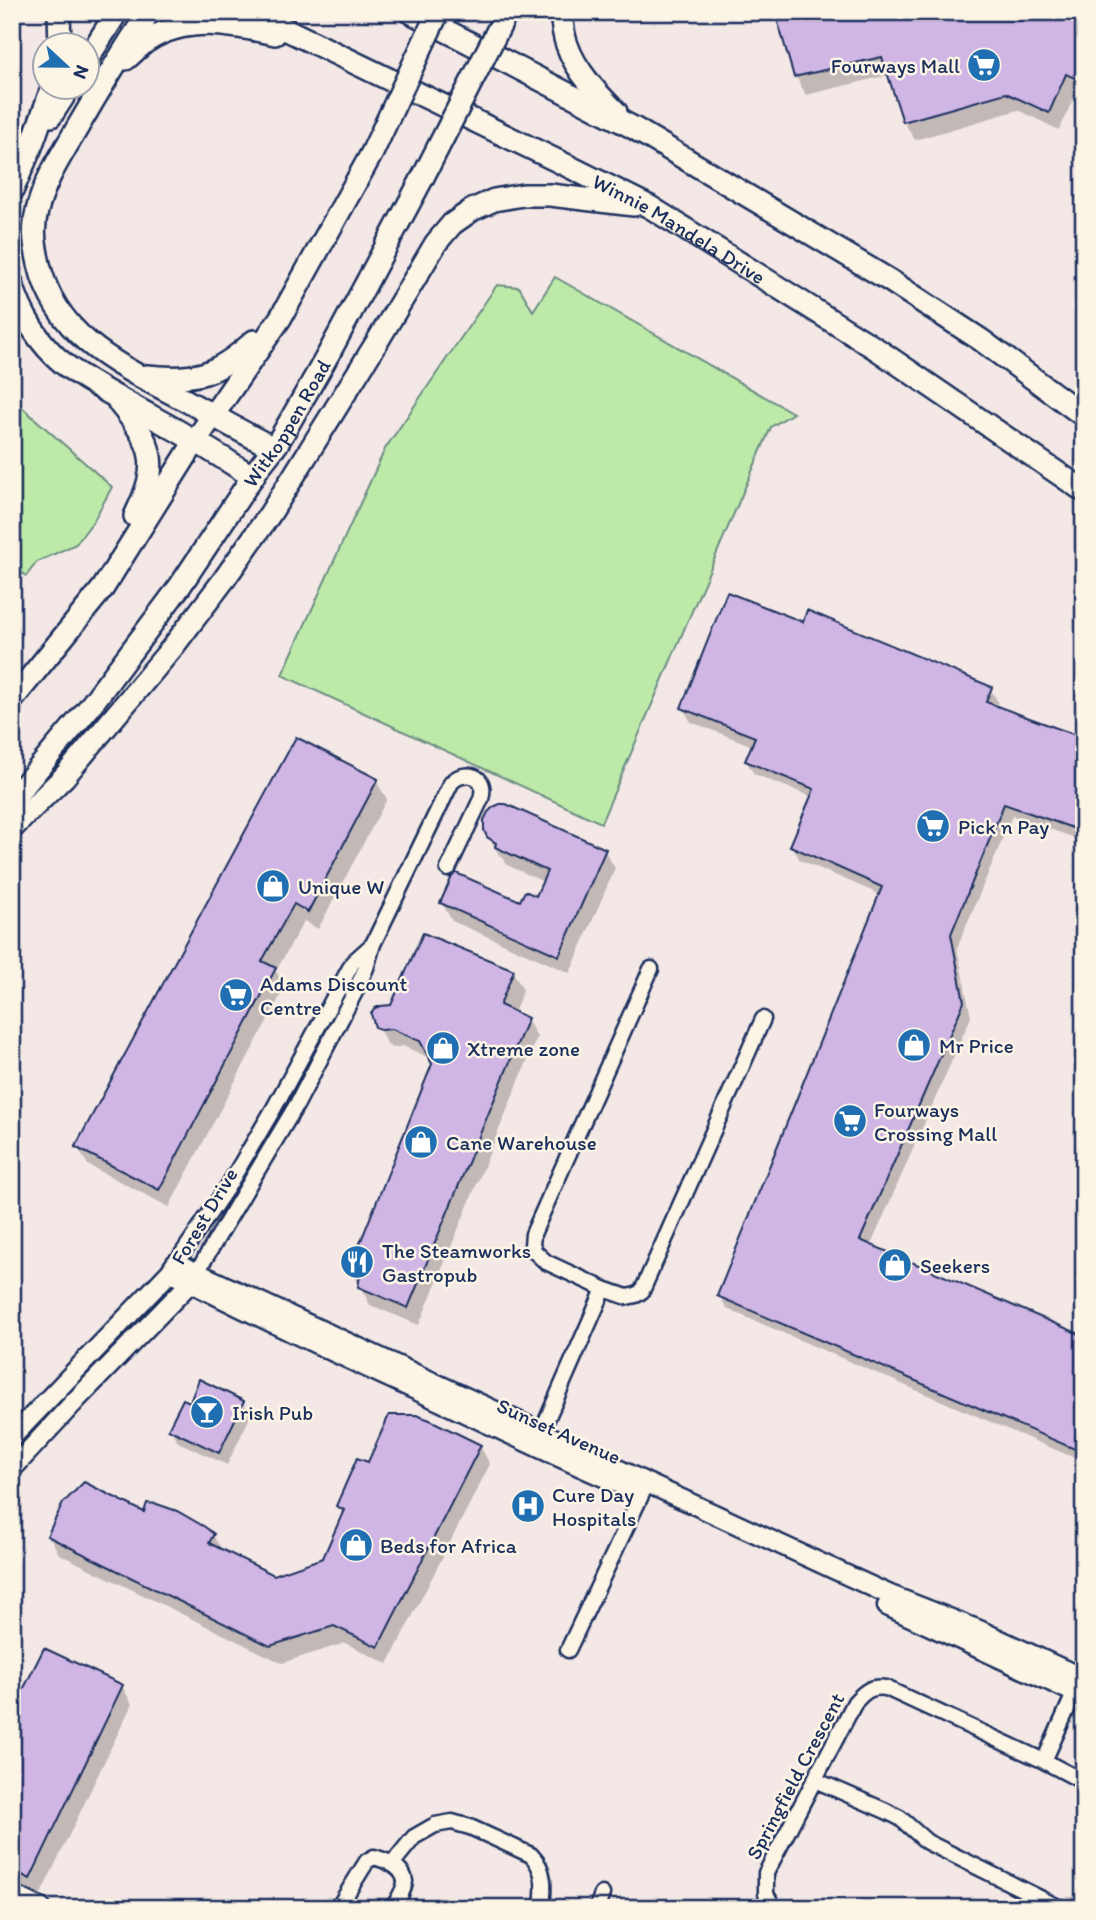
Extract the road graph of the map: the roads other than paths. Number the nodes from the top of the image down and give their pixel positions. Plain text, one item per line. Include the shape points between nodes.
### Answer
1 (59, 12) edge
2 (117, 12) edge
3 (149, 12) edge
4 (250, 12) edge
5 (410, 12) edge
6 (438, 12) edge
7 (561, 12) edge
8 (507, 13) edge
9 (60, 32) edge
10 (102, 36) edge
11 (312, 42) junction
12 (108, 74) junction
13 (47, 102) edge
14 (60, 102) edge
15 (632, 127) junction
16 (31, 147) junction
17 (12, 191) edge
18 (650, 207) junction
19 (12, 283) edge
20 (281, 317) junction
21 (981, 340) junction
22 (138, 375) junction
23 (112, 394) junction
24 (1084, 401) edge
25 (213, 415) junction
26 (1084, 416) edge
27 (196, 440) junction
28 (274, 448) junction
29 (253, 477) junction
30 (1084, 491) edge
31 (103, 588) junction
32 (12, 700) edge
33 (12, 800) edge
34 (12, 828) edge
35 (448, 869) dead end
36 (373, 944) junction
37 (651, 969) dead end
38 (763, 1019) dead end
39 (173, 1267) junction
40 (194, 1278) junction
41 (604, 1289) junction
42 (12, 1437) edge
43 (538, 1439) junction
44 (12, 1469) edge
45 (644, 1488) junction
46 (568, 1650) dead end
47 (1081, 1687) edge
48 (1044, 1761) junction
49 (814, 1780) junction
50 (1084, 1782) edge
51 (392, 1864) junction
52 (12, 1894) edge
53 (41, 1908) edge
54 (338, 1908) edge
55 (393, 1908) edge
56 (542, 1908) edge
57 (774, 1908) edge
58 (1060, 1908) edge

1 - 9 main road
2 - 10 main road
3 - 12 main road
4 - 11 main road, Winnie Mandela Drive
5 - 15 main road
6 - 20 main road, bridge via 372,153
7 - 15 main road via 573,61
8 - 28 main road, Witkoppen Road, bridge via 329,353
11 - 12 main road via 201,23 148,40
11 - 18 main road, Winnie Mandela Drive
12 - 22 main road via 48,177 36,213 34,242 43,283 60,313 81,337
13 - 16 main road
14 - 16 main road
15 - 21 main road
16 - 17 main road
18 - 30 main road, Winnie Mandela Drive via 878,350
18 - 34 main road via 523,195 494,200 452,224 223,581 65,777
19 - 23 main road via 38,337 63,363
20 - 22 main road via 236,358 202,375
20 - 25 main road
21 - 24 main road via 1016,355
21 - 26 main road
22 - 25 main road
23 - 27 main road
23 - 31 main road via 140,429 151,462 145,495
25 - 27 main road
25 - 28 main road
27 - 29 main road
27 - 31 main road
28 - 29 main road, Witkoppen Road
29 - 33 main road, Witkoppen Road via 180,586 88,709
31 - 32 main road
35 - 36 street, Forest Drive via 483,790 478,779 461,775 451,783
36 - 39 street, Forest Drive via 353,962 228,1186
36 - 40 street, Forest Drive via 355,992 297,1104
37 - 41 street via 533,1234 532,1245 546,1262
38 - 41 street via 642,1291 627,1297
39 - 40 street, Sunset Avenue
39 - 42 street, Forest Drive
40 - 43 street, Sunset Avenue
40 - 44 street, Forest Drive
41 - 43 street
43 - 45 street, Sunset Avenue
45 - 46 street
45 - 47 street, Sunset Avenue via 979,1630
47 - 48 street
48 - 49 street, Springfield Crescent via 886,1688 871,1688 855,1702
48 - 50 street, Springfield Crescent
49 - 57 street, Springfield Crescent via 766,1873 766,1894
49 - 58 street via 887,1811 927,1842
51 - 54 street via 374,1857 367,1861
51 - 55 street via 405,1882
51 - 56 street via 414,1837 452,1822 531,1856 541,1869
52 - 53 street

